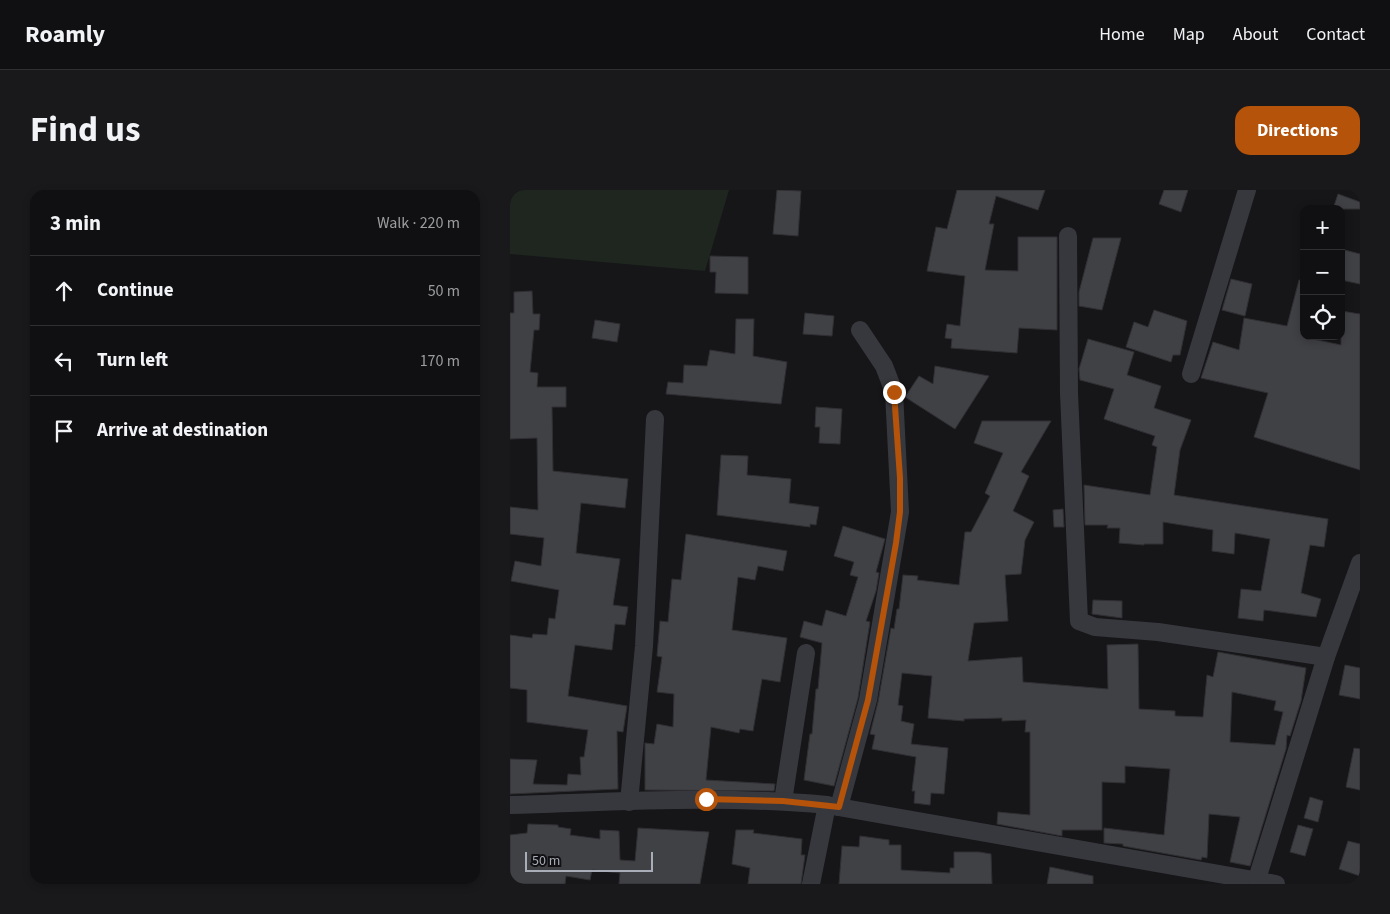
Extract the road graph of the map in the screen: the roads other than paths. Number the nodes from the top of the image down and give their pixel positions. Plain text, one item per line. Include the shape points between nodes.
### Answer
1 (1247, 190) edge
2 (1068, 236) dead end
3 (860, 330) dead end
4 (1192, 374) dead end
5 (655, 420) dead end
6 (1360, 563) edge
7 (806, 654) dead end
8 (1326, 656) junction
9 (783, 801) junction
10 (629, 802) junction
11 (510, 805) edge
12 (833, 806) junction
13 (1257, 879) junction
14 (811, 884) edge
15 (1276, 884) edge

1 - 4 street
2 - 8 street via 1069,393 1078,621 1095,627 1158,632
3 - 12 street via 884,366 894,392 900,512 868,700
5 - 10 street via 644,646
6 - 8 street
7 - 9 street
8 - 13 street
9 - 10 street
9 - 12 street
10 - 11 street
12 - 13 street
12 - 14 street
13 - 15 street

